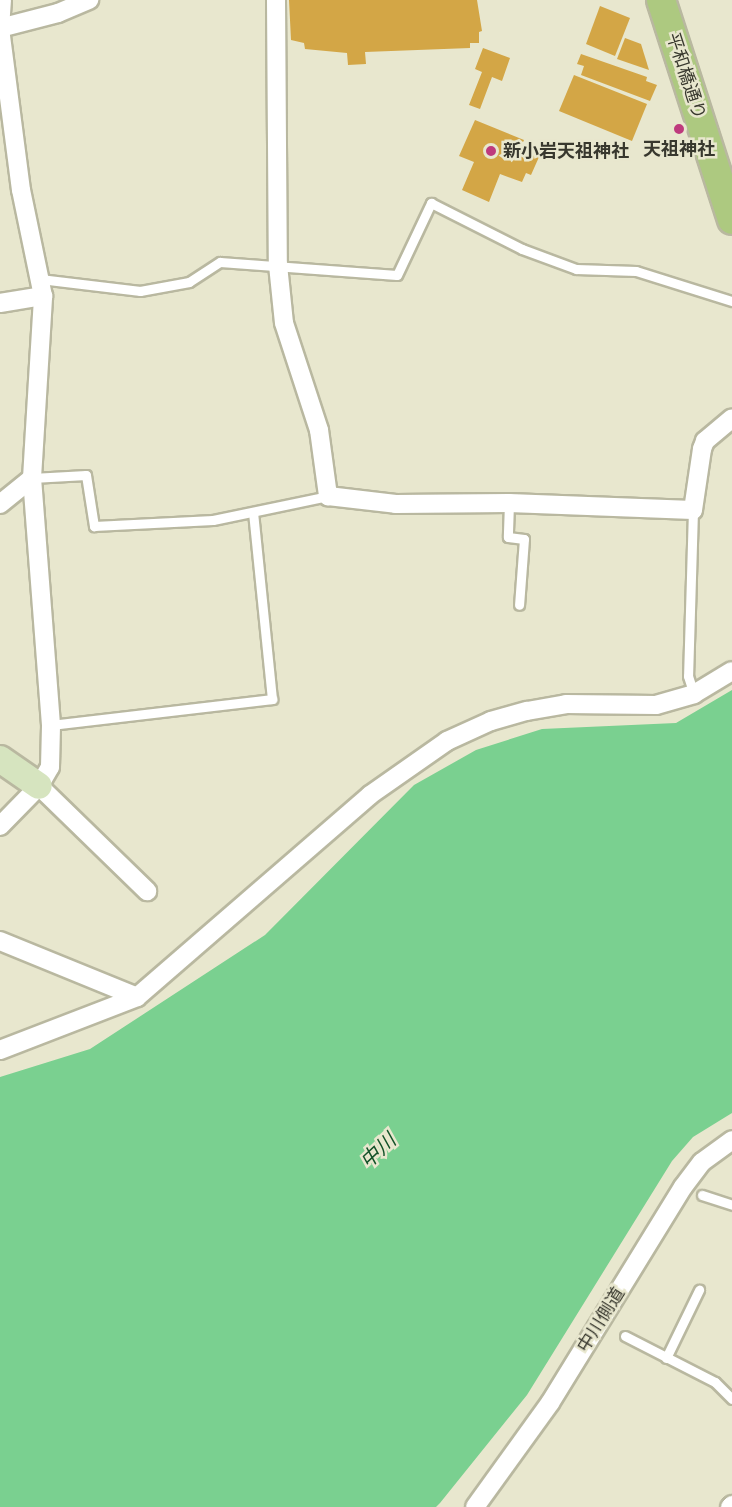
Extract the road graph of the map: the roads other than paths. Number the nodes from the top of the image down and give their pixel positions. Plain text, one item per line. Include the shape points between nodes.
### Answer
1 (2, 0) edge
2 (89, 0) edge
3 (276, 0) edge
4 (662, 0) edge
5 (0, 28) edge
6 (732, 220) edge
7 (278, 265) junction
8 (42, 287) junction
9 (732, 301) edge
10 (0, 303) edge
11 (732, 418) edge
12 (33, 478) junction
13 (328, 496) junction
14 (508, 503) junction
15 (0, 504) edge
16 (693, 510) junction
17 (252, 513) junction
18 (519, 605) dead end
19 (732, 671) edge
20 (694, 694) junction
21 (51, 725) junction
22 (0, 759) edge
23 (39, 786) junction
24 (0, 826) edge
25 (147, 891) dead end
26 (0, 941) edge
27 (137, 997) junction
28 (0, 1050) edge
29 (732, 1140) edge
30 (702, 1195) dead end
31 (732, 1205) edge
32 (699, 1290) dead end
33 (625, 1336) dead end
34 (666, 1358) junction
35 (732, 1399) edge
36 (476, 1507) edge

1 - 5 street
2 - 5 street via 58,13
3 - 7 street
4 - 6 main road, 平和橋通り
5 - 8 street via 21,190
7 - 8 lane via 220,262 189,282 140,291
7 - 9 lane via 397,275 430,203 522,249 576,269 636,272
7 - 13 street via 284,323 319,430
8 - 10 street
8 - 12 street
11 - 16 street via 705,441
12 - 15 street
12 - 17 lane via 86,475 94,526 213,520
12 - 21 street via 35,548
13 - 14 street via 396,504
13 - 17 lane
14 - 16 street
14 - 18 lane via 508,537 524,539
16 - 20 lane via 688,676
17 - 21 lane via 272,699
19 - 20 street
20 - 27 street via 656,705 566,704 526,711 490,721 447,741 370,795
21 - 23 street via 50,767
22 - 23 street
23 - 24 street
23 - 25 street
26 - 27 street
27 - 28 street
29 - 36 street, 中川側道 via 702,1162 683,1187 538,1421
30 - 31 lane
32 - 34 lane
33 - 34 lane
34 - 35 lane via 715,1382

